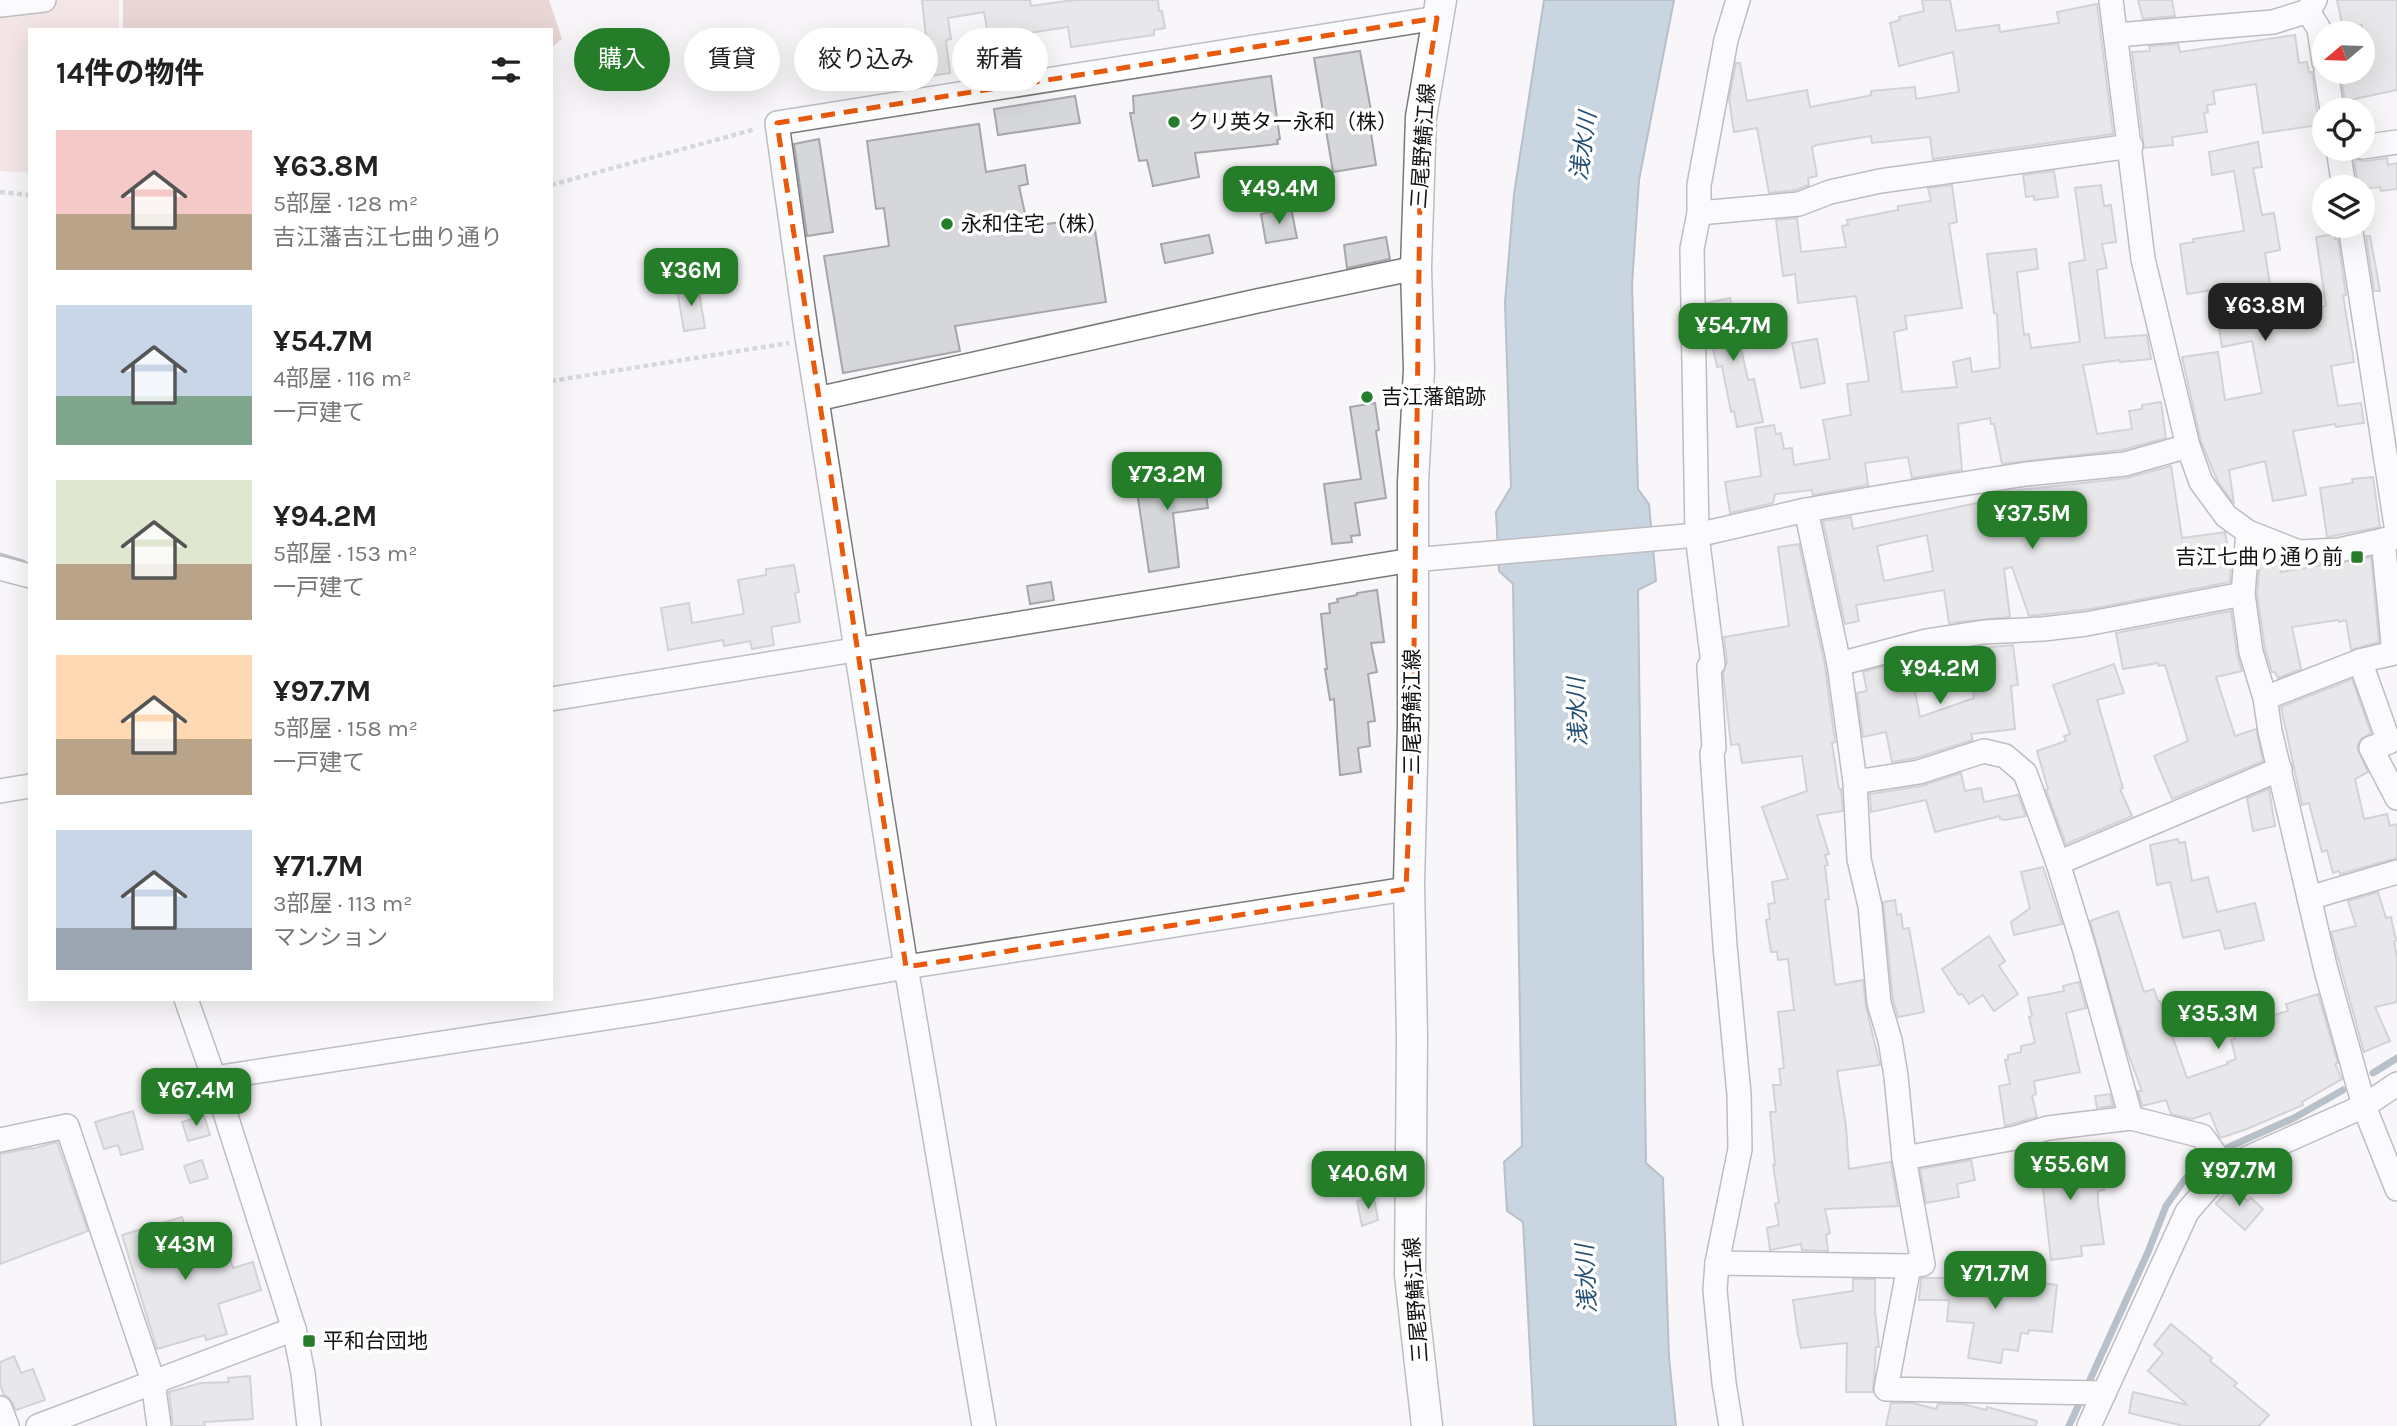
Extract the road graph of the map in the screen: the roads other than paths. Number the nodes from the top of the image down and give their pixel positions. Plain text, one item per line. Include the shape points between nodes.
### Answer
1 (44, 0) edge
2 (1738, 0) edge
3 (2111, 0) edge
4 (0, 5) edge
5 (2311, 6) edge
6 (1439, 9) edge
7 (2117, 35) junction
8 (2397, 142) edge
9 (2375, 145) edge
10 (2131, 146) junction
11 (1699, 214) junction
12 (2353, 238) edge
13 (1416, 268) junction
14 (2387, 391) edge
15 (817, 399) junction
16 (2188, 446) junction
17 (1806, 510) junction
18 (2248, 531) junction
19 (1697, 535) junction
20 (2392, 536) edge
21 (1412, 560) junction
22 (0, 568) edge
23 (28, 575) edge
24 (2244, 594) junction
25 (858, 648) junction
26 (2360, 661) junction
27 (1839, 664) junction
28 (2265, 698) junction
29 (553, 699) edge
30 (2280, 769) junction
31 (1855, 782) junction
32 (28, 786) edge
33 (0, 791) edge
34 (2397, 798) edge
35 (2058, 863) junction
36 (2397, 872) edge
37 (1409, 883) junction
38 (2309, 898) junction
39 (906, 967) junction
40 (187, 1001) edge
41 (214, 1078) junction
42 (2397, 1084) edge
43 (2364, 1106) junction
44 (2131, 1118) junction
45 (0, 1140) edge
46 (1904, 1158) junction
47 (2217, 1158) junction
48 (2397, 1189) edge
49 (1717, 1263) junction
50 (1909, 1266) junction
51 (294, 1329) junction
52 (153, 1381) junction
53 (2090, 1393) junction
54 (0, 1408) edge
55 (2095, 1423) edge
56 (7, 1426) edge
57 (38, 1426) edge
58 (159, 1426) edge
59 (309, 1426) edge
60 (984, 1426) edge
61 (1427, 1426) edge
62 (1731, 1426) edge

1 - 4 street
2 - 11 street via 1699,185
3 - 7 street
5 - 7 street via 2273,22
6 - 13 main road, 三尾野鯖江線 via 1421,117
6 - 15 street via 778,123
7 - 10 street
8 - 9 street
10 - 11 street via 1880,181 1799,204
10 - 16 street via 2143,259
11 - 19 street via 1692,249
12 - 14 street
13 - 15 street
13 - 21 main road, 三尾野鯖江線 via 1419,370
14 - 20 street
15 - 25 street
16 - 17 street via 2125,464 2026,474
16 - 18 street via 2201,482 2226,516
17 - 19 street
17 - 27 street
18 - 20 street via 2299,552 2339,550
18 - 24 street
19 - 21 street
19 - 49 street via 1713,664 1709,667 1712,753 1740,1149
20 - 26 street via 2393,653
21 - 25 street
21 - 37 main road, 三尾野鯖江線
22 - 23 street
24 - 27 street via 2085,624 1926,641
24 - 28 street via 2251,652
25 - 29 street
25 - 39 street
26 - 28 street
26 - 34 street via 2389,742 2371,748
27 - 31 street
28 - 30 street
30 - 35 street
30 - 38 street
31 - 35 street via 1919,772 1984,751 2004,756 2025,773
31 - 46 street via 1859,859 1870,906 1879,1003 1896,1076
32 - 33 street
35 - 44 street
36 - 38 street
37 - 39 street via 1406,889
37 - 61 main road, 三尾野鯖江線 via 1410,1275
38 - 43 street
39 - 41 street
39 - 60 street
40 - 41 street
41 - 51 street
42 - 43 street
43 - 47 street
43 - 48 street
44 - 46 street via 2048,1128
44 - 47 street via 2202,1136
45 - 52 street via 67,1126
46 - 50 street via 1923,1264
47 - 53 street
49 - 50 street
49 - 62 street via 1715,1290
50 - 53 street via 1886,1389
51 - 52 street
51 - 59 street
52 - 57 street
52 - 58 street
53 - 55 street
54 - 56 street

